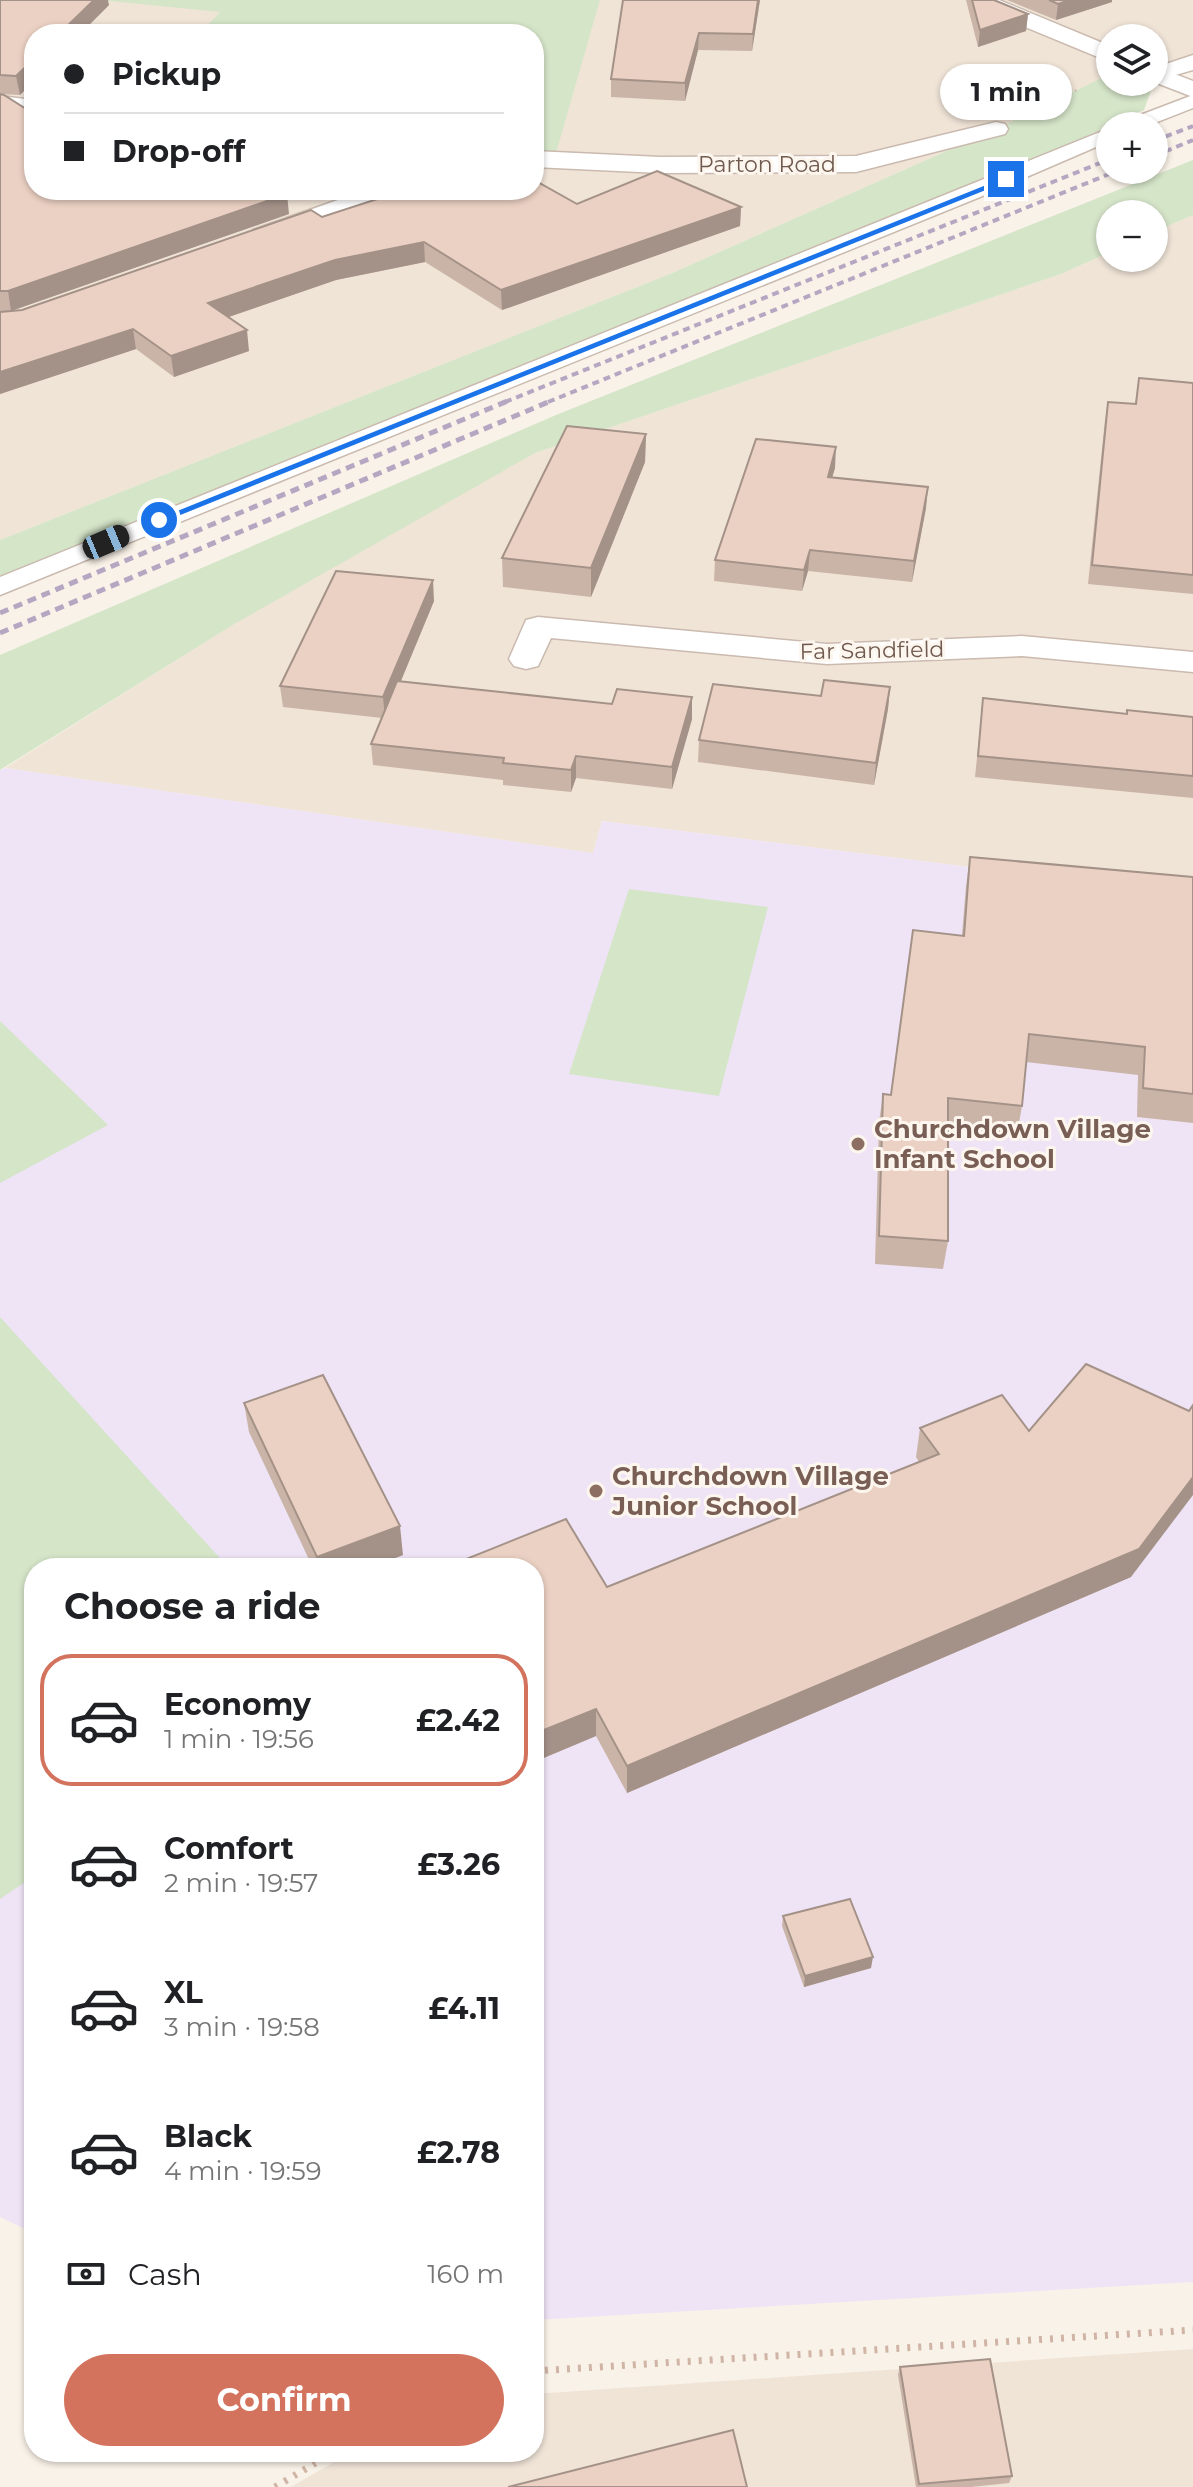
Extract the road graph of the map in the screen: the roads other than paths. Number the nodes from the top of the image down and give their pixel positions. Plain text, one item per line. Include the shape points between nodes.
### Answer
1 (980, 0) edge
2 (1096, 49) edge
3 (1193, 62) edge
4 (1168, 70) edge
5 (1168, 81) edge
6 (1192, 93) edge
7 (0, 103) edge
8 (24, 106) edge
9 (1156, 112) edge
10 (996, 129) road end
11 (1096, 140) edge
12 (544, 159) edge
13 (363, 200) edge
14 (241, 243) edge
15 (0, 587) edge
16 (526, 659) dead end
17 (1193, 662) edge

1 - 2 street
3 - 4 street
5 - 6 street
6 - 9 lane
7 - 8 street
10 - 12 street, Parton Road via 856,164
11 - 15 lane
13 - 14 street
16 - 17 street, Far Sandfield via 538,627 827,654 1022,646

